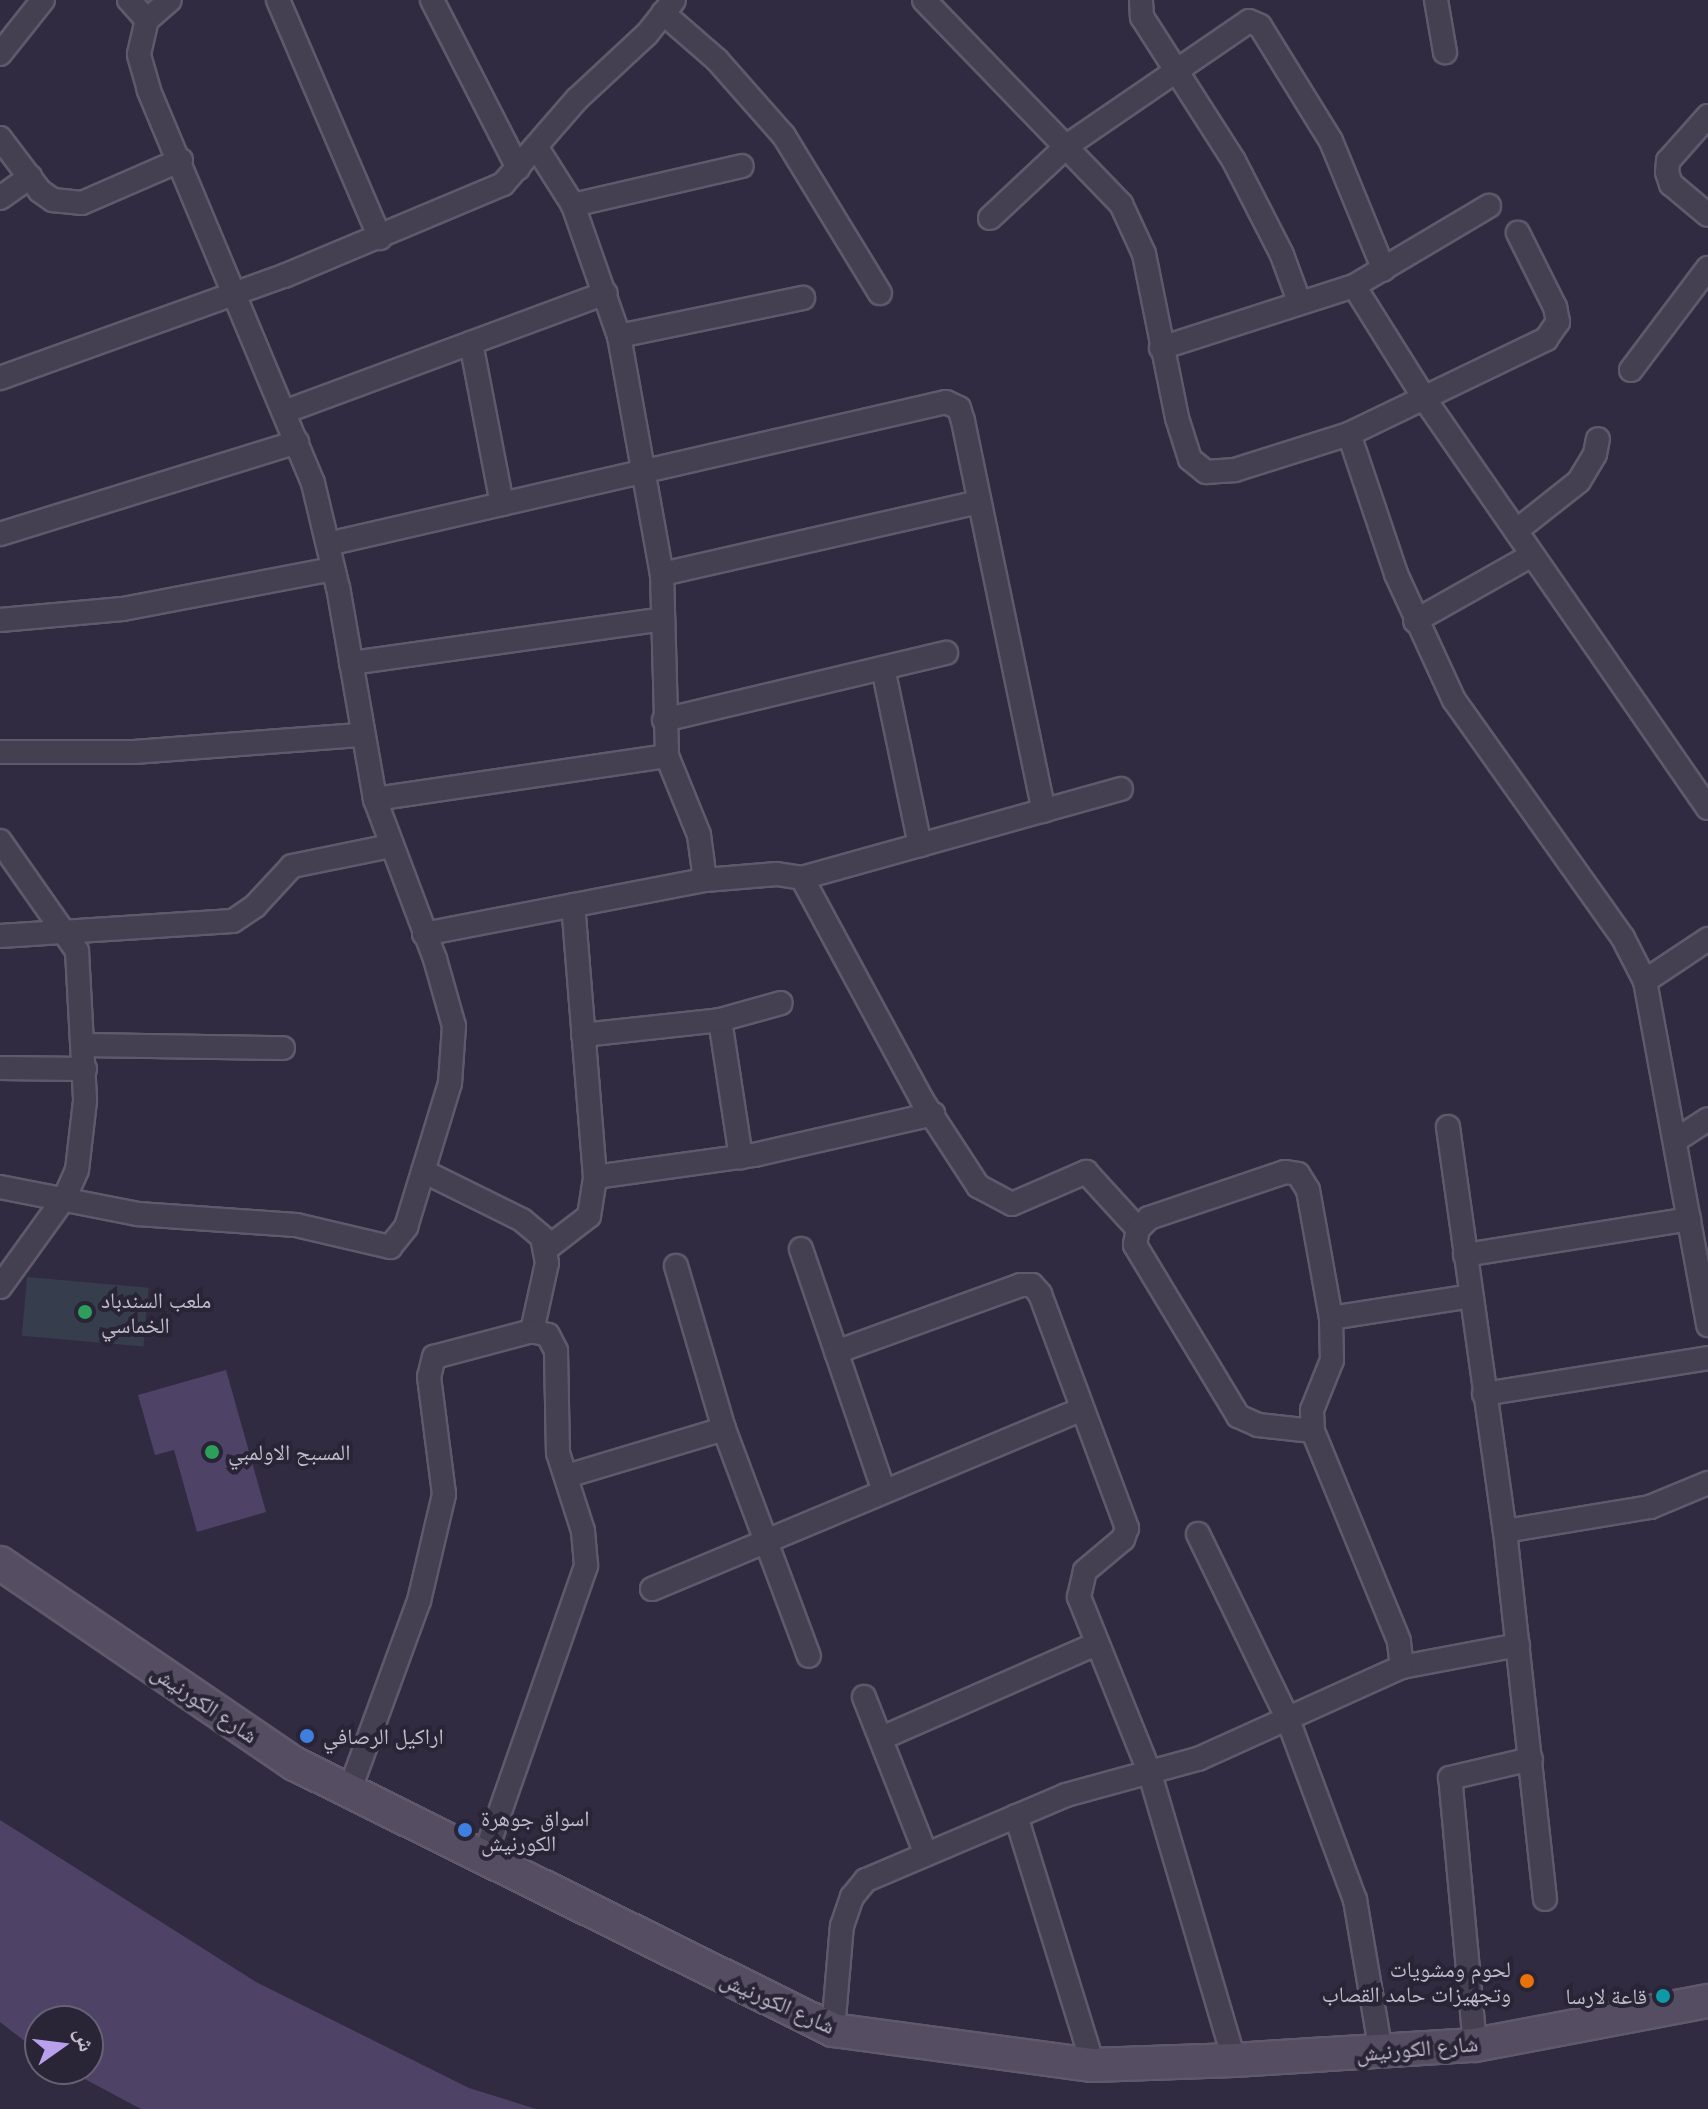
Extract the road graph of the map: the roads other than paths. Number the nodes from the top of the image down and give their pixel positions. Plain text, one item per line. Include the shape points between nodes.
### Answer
1 (43, 0) edge
2 (129, 0) edge
3 (170, 0) edge
4 (278, 0) edge
5 (432, 0) edge
6 (924, 0) edge
7 (1141, 0) edge
8 (1436, 0) edge
9 (668, 7) edge
10 (147, 20) junction
11 (1445, 52) dead end
12 (0, 54) edge
13 (1175, 69) junction
14 (1708, 116) edge
15 (0, 138) edge
16 (1068, 145) junction
17 (537, 148) junction
18 (181, 160) junction
19 (742, 166) dead end
20 (518, 168) junction
21 (30, 177) junction
22 (0, 198) edge
23 (573, 205) junction
24 (1489, 206) dead end
25 (1708, 215) edge
26 (990, 218) dead end
27 (1518, 233) dead end
28 (380, 238) junction
29 (1708, 268) edge
30 (1384, 270) junction
31 (1354, 286) junction
32 (606, 293) junction
33 (880, 293) dead end
34 (234, 294) junction
35 (803, 298) dead end
36 (1299, 301) junction
37 (619, 336) junction
38 (471, 343) junction
39 (1161, 348) junction
40 (1631, 370) dead end
41 (0, 378) edge
42 (1426, 401) junction
43 (284, 412) junction
44 (1349, 434) junction
45 (1598, 439) dead end
46 (297, 442) junction
47 (647, 472) junction
48 (979, 502) junction
49 (502, 504) junction
50 (1516, 531) junction
51 (0, 534) edge
52 (328, 544) junction
53 (1532, 555) junction
54 (333, 569) junction
55 (662, 574) junction
56 (663, 619) junction
57 (0, 620) edge
58 (1415, 621) junction
59 (946, 653) dead end
60 (351, 663) junction
61 (883, 668) junction
62 (664, 720) junction
63 (362, 735) junction
64 (0, 752) edge
65 (667, 756) junction
66 (1700, 780) edge
67 (1121, 789) dead end
68 (375, 799) junction
69 (1708, 808) edge
70 (1044, 811) junction
71 (0, 841) edge
72 (920, 845) junction
73 (390, 846) junction
74 (802, 878) junction
75 (705, 880) junction
76 (573, 905) junction
77 (67, 931) junction
78 (424, 934) junction
79 (0, 936) edge
80 (1708, 939) edge
81 (1645, 981) junction
82 (781, 1003) dead end
83 (720, 1020) junction
84 (583, 1035) junction
85 (84, 1045) junction
86 (283, 1048) dead end
87 (0, 1068) edge
88 (85, 1069) junction
89 (933, 1114) junction
90 (1708, 1119) edge
91 (1448, 1127) dead end
92 (1676, 1140) junction
93 (741, 1157) junction
94 (423, 1171) junction
95 (595, 1177) junction
96 (0, 1187) edge
97 (65, 1197) junction
98 (1689, 1219) junction
99 (1138, 1229) junction
100 (546, 1249) junction
101 (801, 1249) dead end
102 (1465, 1255) junction
103 (676, 1266) dead end
104 (0, 1287) edge
105 (1471, 1296) junction
106 (1331, 1318) junction
107 (1708, 1325) edge
108 (532, 1331) junction
109 (836, 1352) junction
110 (1708, 1358) edge
111 (1484, 1394) junction
112 (1082, 1409) junction
113 (724, 1429) junction
114 (1313, 1431) junction
115 (567, 1476) junction
116 (1708, 1483) edge
117 (883, 1489) junction
118 (1505, 1531) junction
119 (1198, 1534) dead end
120 (765, 1539) junction
121 (0, 1563) edge
122 (652, 1589) dead end
123 (1096, 1644) junction
124 (1518, 1645) junction
125 (809, 1656) dead end
126 (1402, 1667) junction
127 (864, 1697) dead end
128 (1287, 1717) junction
129 (882, 1738) junction
130 (1531, 1759) junction
131 (1150, 1774) junction
132 (349, 1792) junction
133 (1016, 1816) junction
134 (926, 1854) junction
135 (483, 1860) junction
136 (1545, 1899) dead end
137 (1708, 2001) edge
138 (833, 2030) junction
139 (1475, 2045) junction
140 (1381, 2052) junction
141 (1234, 2060) junction
142 (1093, 2065) junction

1 - 12 street
2 - 10 street
3 - 10 street
4 - 28 street
5 - 20 street
6 - 16 street
7 - 13 street via 1142,17
8 - 11 street
9 - 17 street via 577,99
9 - 33 street via 784,136
10 - 18 street via 139,54
13 - 16 street
13 - 30 street via 1235,27 1249,21 1260,26 1331,141
13 - 36 street via 1234,161
14 - 25 street via 1668,161 1667,172 1671,184
15 - 21 street
16 - 26 street
16 - 39 street via 1121,204 1137,236
17 - 20 street
17 - 23 street
18 - 21 street via 82,203 53,200
18 - 34 street
19 - 23 street
20 - 28 street via 503,184
21 - 22 street
23 - 32 street
24 - 30 street
27 - 42 street via 1558,322 1546,339
28 - 34 street
29 - 40 street
30 - 31 street
31 - 36 street
31 - 42 street
32 - 37 street
32 - 38 street
34 - 41 street
34 - 43 street
35 - 37 street
36 - 39 street
37 - 47 street
38 - 43 street
38 - 49 street
39 - 44 street via 1190,459 1206,472 1235,470
42 - 44 street
42 - 50 street
43 - 46 street
44 - 58 street
45 - 50 street via 1579,481
46 - 51 street
46 - 52 street
47 - 48 street via 946,402 959,408
47 - 49 street
47 - 55 street
48 - 55 street
48 - 70 street
49 - 52 street
50 - 53 street
52 - 54 street
53 - 58 street
53 - 66 street
54 - 57 street via 123,609
54 - 60 street
55 - 56 street
56 - 60 street
56 - 62 street
58 - 81 street via 1454,700 1623,938
59 - 61 street
60 - 63 street
61 - 62 street
61 - 72 street
62 - 65 street
63 - 64 street via 134,752
63 - 68 street
65 - 68 street
65 - 75 street via 699,835
66 - 69 street
67 - 70 street
68 - 73 street
70 - 72 street
71 - 77 street
72 - 74 street
73 - 77 street via 292,866 255,906 233,921
73 - 78 street
74 - 75 street via 777,874
74 - 89 street
75 - 76 street
76 - 78 street
76 - 84 street
77 - 79 street
77 - 85 street via 77,951
78 - 94 street via 454,1026 450,1083
80 - 81 street
81 - 92 street
82 - 83 street
83 - 84 street
83 - 93 street
84 - 95 street
85 - 86 street
85 - 88 street
87 - 88 street
88 - 97 street via 77,1170
89 - 93 street
89 - 99 street via 961,1165 998,1199 1012,1204 1086,1172
90 - 92 street
91 - 102 street
92 - 98 street
93 - 95 street
94 - 97 street via 406,1227 390,1247 296,1225 138,1214
94 - 100 street via 522,1220
95 - 100 street via 589,1216
96 - 97 street
97 - 104 street
98 - 102 street
98 - 107 street
99 - 106 street via 1149,1218 1285,1172 1298,1174 1308,1190
99 - 114 street via 1135,1245 1238,1416 1258,1425
100 - 108 street
101 - 109 street
102 - 105 street
103 - 113 street
105 - 106 street
105 - 111 street
106 - 114 street via 1332,1360 1312,1410
108 - 115 street via 548,1335 556,1351 558,1453
108 - 132 street via 434,1357 429,1377 444,1494 414,1616
109 - 112 street via 1032,1285 1040,1294
109 - 117 street
110 - 111 street
111 - 118 street
112 - 117 street
112 - 123 street via 1127,1528 1123,1539 1080,1582 1079,1597
113 - 115 street
113 - 120 street
114 - 126 street via 1399,1641
115 - 135 street via 583,1531 586,1566
116 - 118 street via 1650,1507
117 - 120 street
118 - 124 street
119 - 128 street
120 - 122 street
120 - 125 street
121 - 132 street, شارع الكورنيش via 295,1764
123 - 129 street
123 - 131 street
124 - 126 street
124 - 130 street
126 - 128 street
127 - 129 street
128 - 131 street via 1212,1753
128 - 140 street via 1355,1900
129 - 134 street
130 - 136 street
130 - 139 street via 1450,1778
131 - 133 street via 1066,1795
131 - 141 street
132 - 135 street, شارع الكورنيش
133 - 134 street
133 - 142 street
134 - 138 street via 866,1880 852,1897 842,1926
135 - 138 street, شارع الكورنيش
137 - 139 street, شارع الكورنيش
138 - 142 street, شارع الكورنيش
139 - 140 street, شارع الكورنيش
140 - 141 street, شارع الكورنيش
141 - 142 street, شارع الكورنيش

